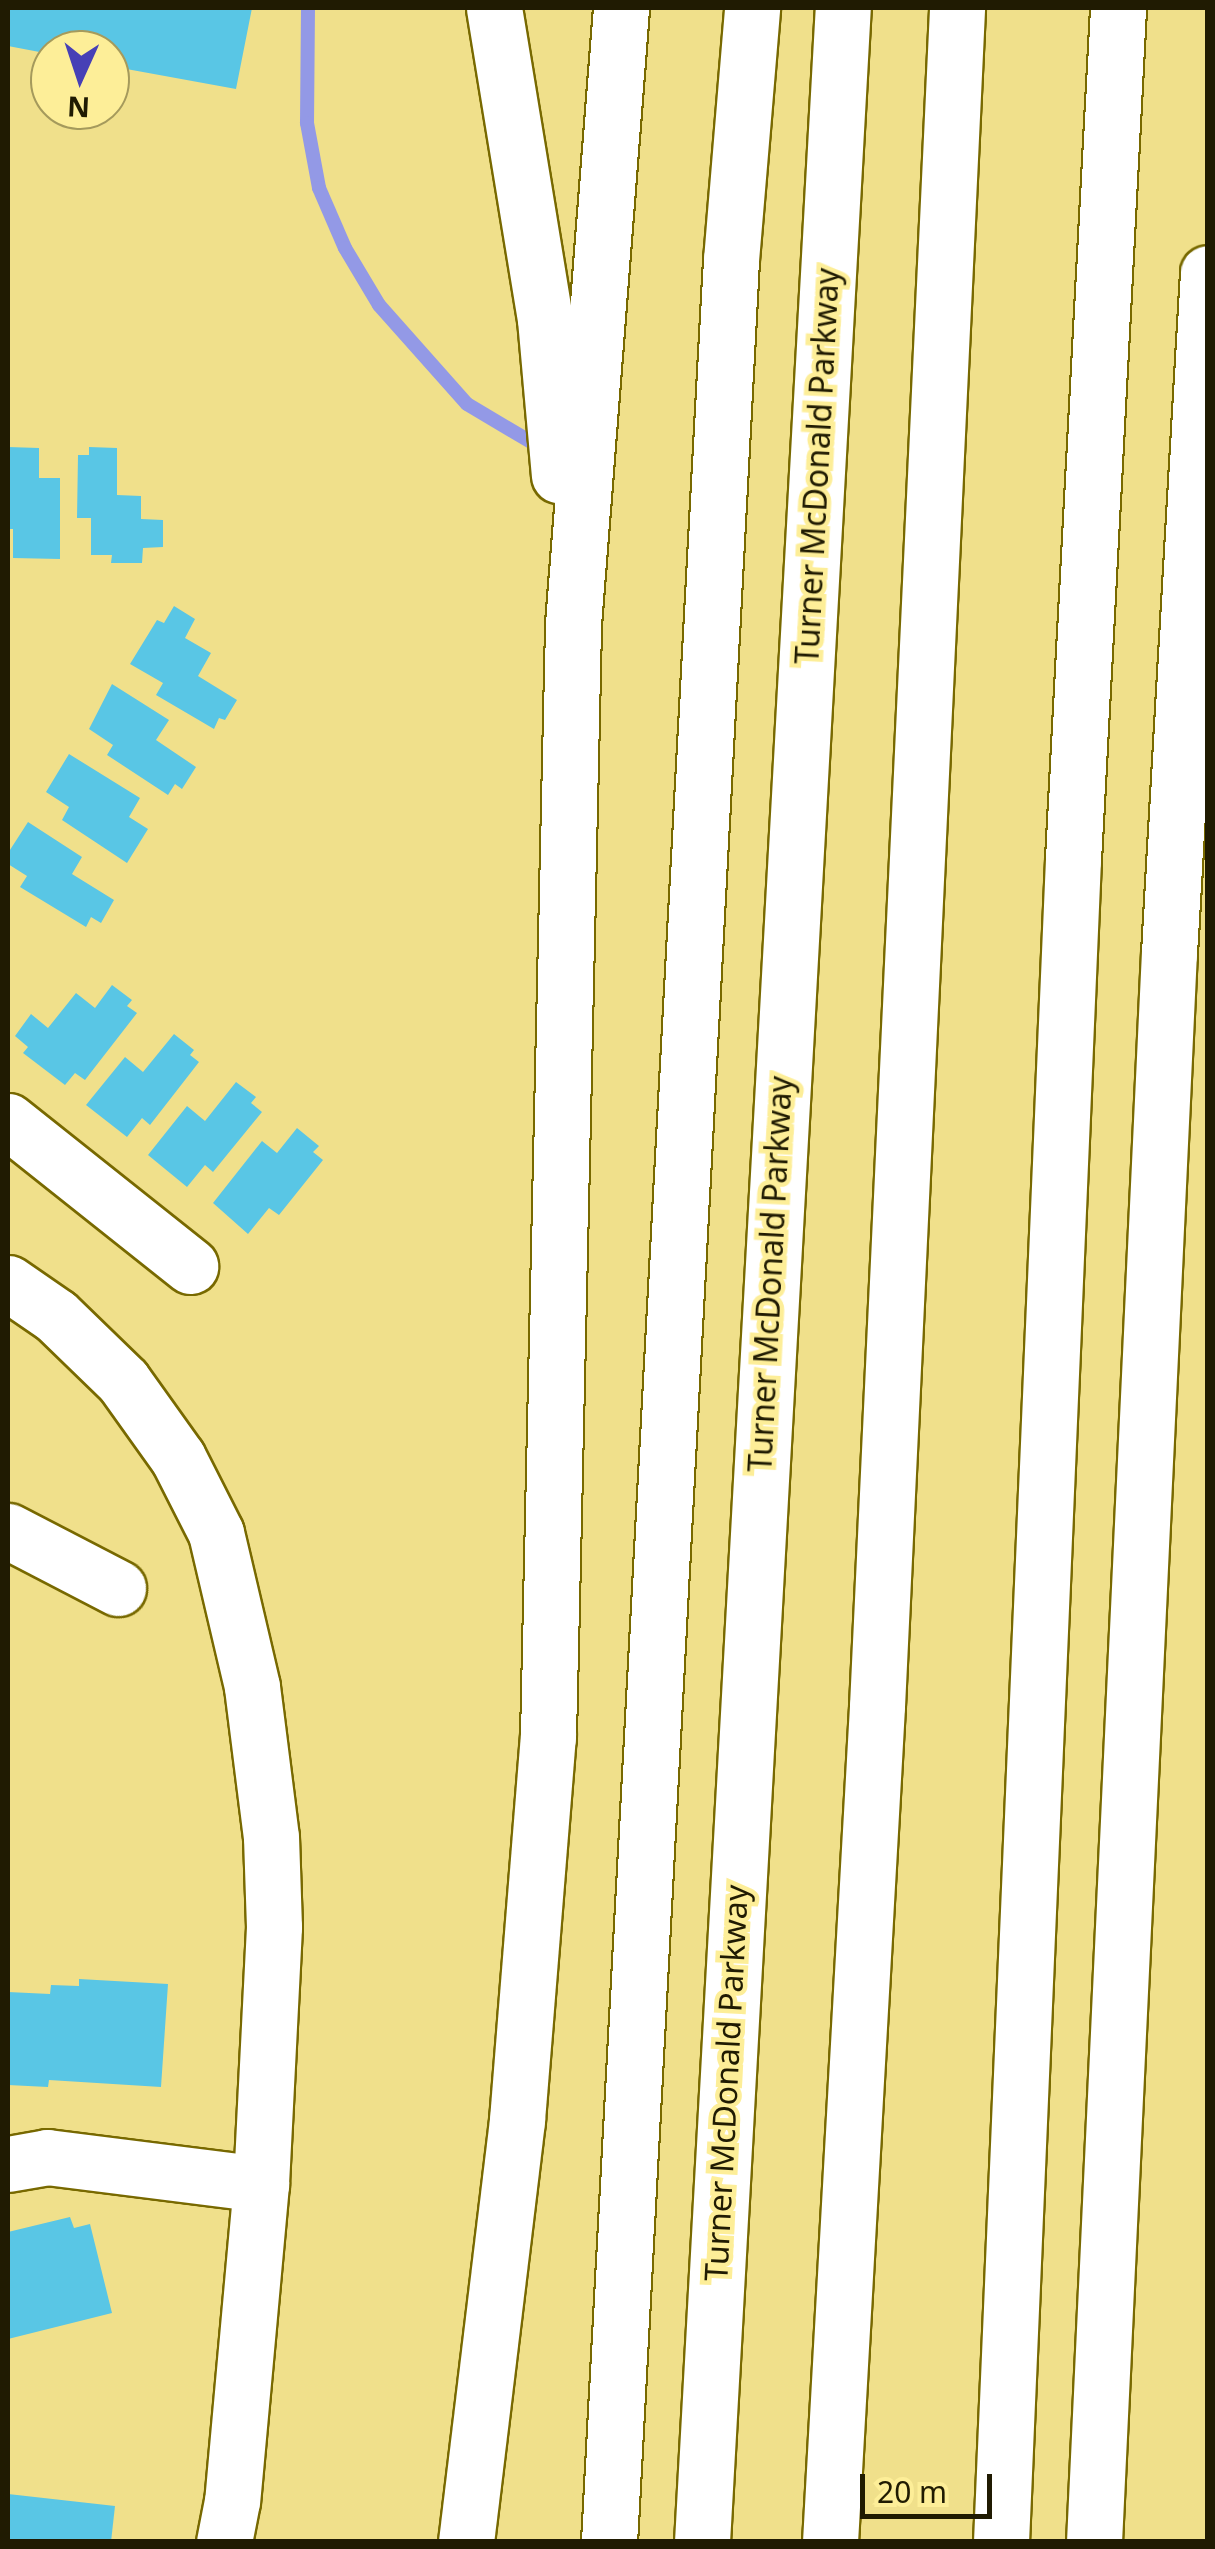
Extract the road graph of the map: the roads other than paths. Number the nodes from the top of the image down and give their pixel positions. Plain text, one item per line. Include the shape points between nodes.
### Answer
1 (494, 8) edge
2 (621, 8) edge
3 (752, 8) edge
4 (843, 8) edge
5 (958, 8) edge
6 (1118, 8) edge
7 (1208, 274) edge
8 (573, 624) junction
9 (8, 1121) edge
10 (190, 1266) dead end
11 (9, 1288) edge
12 (8, 1531) edge
13 (118, 1588) dead end
14 (8, 2164) edge
15 (261, 2184) junction
16 (224, 2542) edge
17 (466, 2542) edge
18 (609, 2542) edge
19 (702, 2542) edge
20 (830, 2542) edge
21 (1000, 2542) edge
22 (1094, 2542) edge

1 - 8 main road via 545,319
2 - 8 main road
3 - 18 main road via 730,280
4 - 19 main road, Turner McDonald Parkway
5 - 20 main road
6 - 21 main road via 1072,859
7 - 22 main road
8 - 17 main road via 548,1737 518,2120
9 - 10 main road
11 - 15 main road via 56,1316 124,1381 178,1458 216,1534 252,1687 271,1838 274,1927
12 - 13 main road
14 - 15 main road via 46,2157
15 - 16 main road

